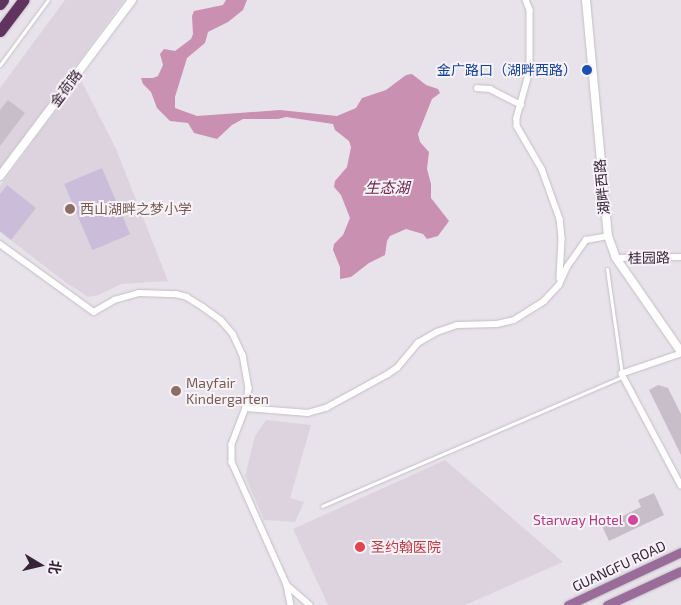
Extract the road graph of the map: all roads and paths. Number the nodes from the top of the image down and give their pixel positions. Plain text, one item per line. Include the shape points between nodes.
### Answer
1 (3, 0) edge
2 (23, 0) edge
3 (48, 0) edge
4 (132, 0) edge
5 (526, 0) edge
6 (586, 0) edge
7 (0, 4) edge
8 (0, 31) edge
9 (0, 65) edge
10 (477, 88) dead end
11 (521, 105) junction
12 (0, 176) edge
13 (608, 236) junction
14 (0, 244) edge
15 (681, 257) edge
16 (616, 258) junction
17 (607, 269) dead end
18 (559, 285) junction
19 (681, 353) edge
20 (622, 375) junction
21 (246, 408) junction
22 (681, 485) edge
23 (322, 506) dead end
24 (681, 552) edge
25 (681, 571) edge
26 (287, 585) junction
27 (292, 605) edge
28 (310, 605) edge
29 (568, 605) edge
30 (607, 605) edge

1 - 7 highway
2 - 8 highway
3 - 9 lane
4 - 12 street, 金荷路
5 - 11 street via 530,10 530,71
6 - 13 street, 湖畔西路
10 - 11 street via 490,89
11 - 18 street via 517,126 542,169 560,219
13 - 16 street, 湖畔西路
13 - 18 street via 586,240
14 - 21 street via 94,312 115,300 139,293 187,297 204,306 233,334 243,355 249,388
15 - 16 street, 桂园路
16 - 19 street, 湖畔西路
17 - 20 lane
18 - 21 street via 544,301 514,320 457,325 437,332 418,343 392,371 326,408 308,413
19 - 20 street
20 - 22 street
20 - 23 lane
21 - 26 street via 232,444 232,462
24 - 29 main road, GUANGFU ROAD
25 - 30 main road
26 - 27 street
26 - 28 street

